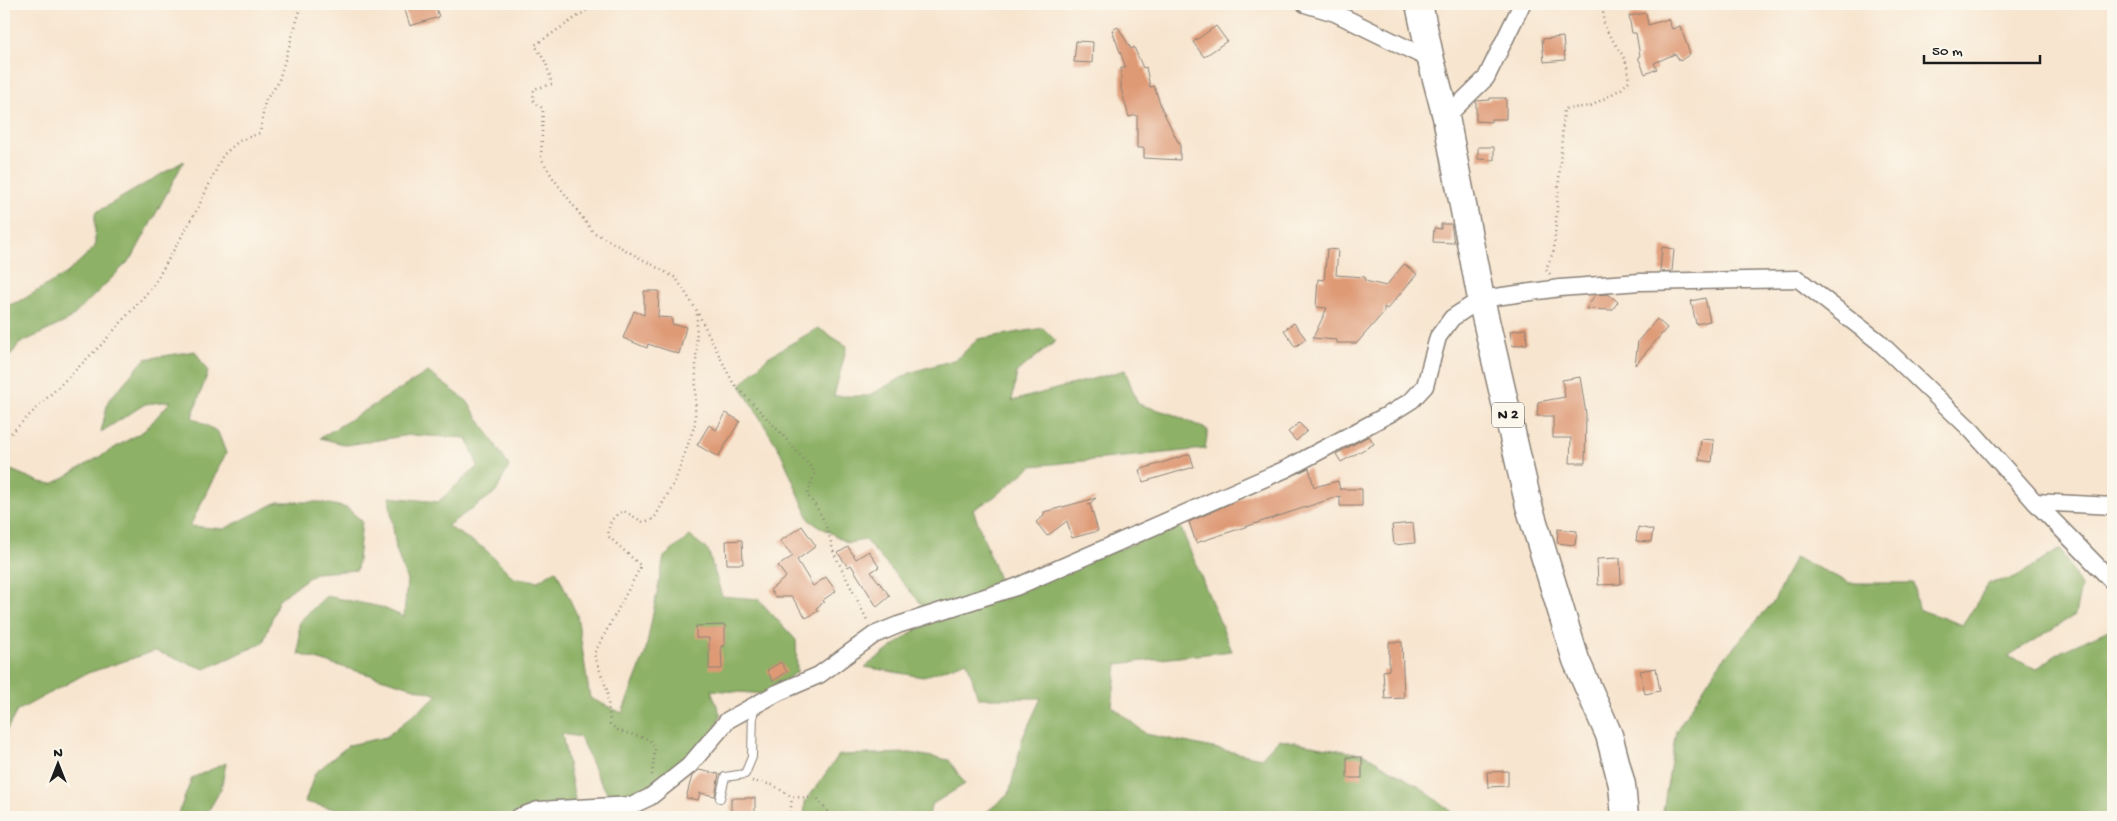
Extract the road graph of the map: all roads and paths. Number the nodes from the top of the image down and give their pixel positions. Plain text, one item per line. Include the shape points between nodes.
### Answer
1 (302, 4) edge
2 (593, 4) edge
3 (1305, 4) edge
4 (1419, 4) edge
5 (1522, 4) edge
6 (1606, 4) edge
7 (1431, 60) junction
8 (1446, 117) junction
9 (1560, 288) junction
10 (1480, 299) junction
11 (697, 311) junction
12 (4, 440) edge
13 (2035, 502) junction
14 (2113, 506) edge
15 (2113, 582) edge
16 (874, 635) junction
17 (753, 706) junction
18 (723, 782) junction
19 (650, 797) junction
20 (792, 797) junction
21 (720, 798) dead end
22 (520, 817) edge
23 (790, 817) edge
24 (832, 817) edge
25 (1625, 817) edge

1 - 12 path via 278,83 265,101 260,133 239,141 223,155 198,208 154,286 103,343
2 - 11 path via 535,45 546,63 552,84 534,89 533,100 543,109 541,158 593,232 676,278
3 - 7 street via 1335,13
4 - 7 main road, N 2
5 - 8 street via 1486,78
6 - 9 path via 1603,25 1626,60 1629,81 1591,106 1564,109 1554,250 1546,269
7 - 8 main road, N 2
8 - 10 main road, N 2
9 - 10 street
9 - 13 street via 1640,282 1798,278 1878,341 1972,431
10 - 16 street via 1452,318 1438,337 1425,386 1412,400 1393,412 1286,469 1016,587
10 - 25 main road, N 2 via 1529,506 1573,651 1609,735 1622,785
11 - 16 path via 733,383 814,472 807,495 818,507 833,551
11 - 19 path via 695,424 676,479 654,519 643,522 624,511 614,515 608,525 608,536 641,566 594,654 607,690 610,724 618,732 649,739 655,748
13 - 14 street
13 - 15 street
16 - 17 street via 820,675
17 - 18 lane via 752,757 745,774 726,777
17 - 19 street via 728,720 689,766
18 - 20 path via 746,780 773,785
18 - 21 lane
19 - 22 street via 632,808 538,810
20 - 23 path
20 - 24 path via 817,798

